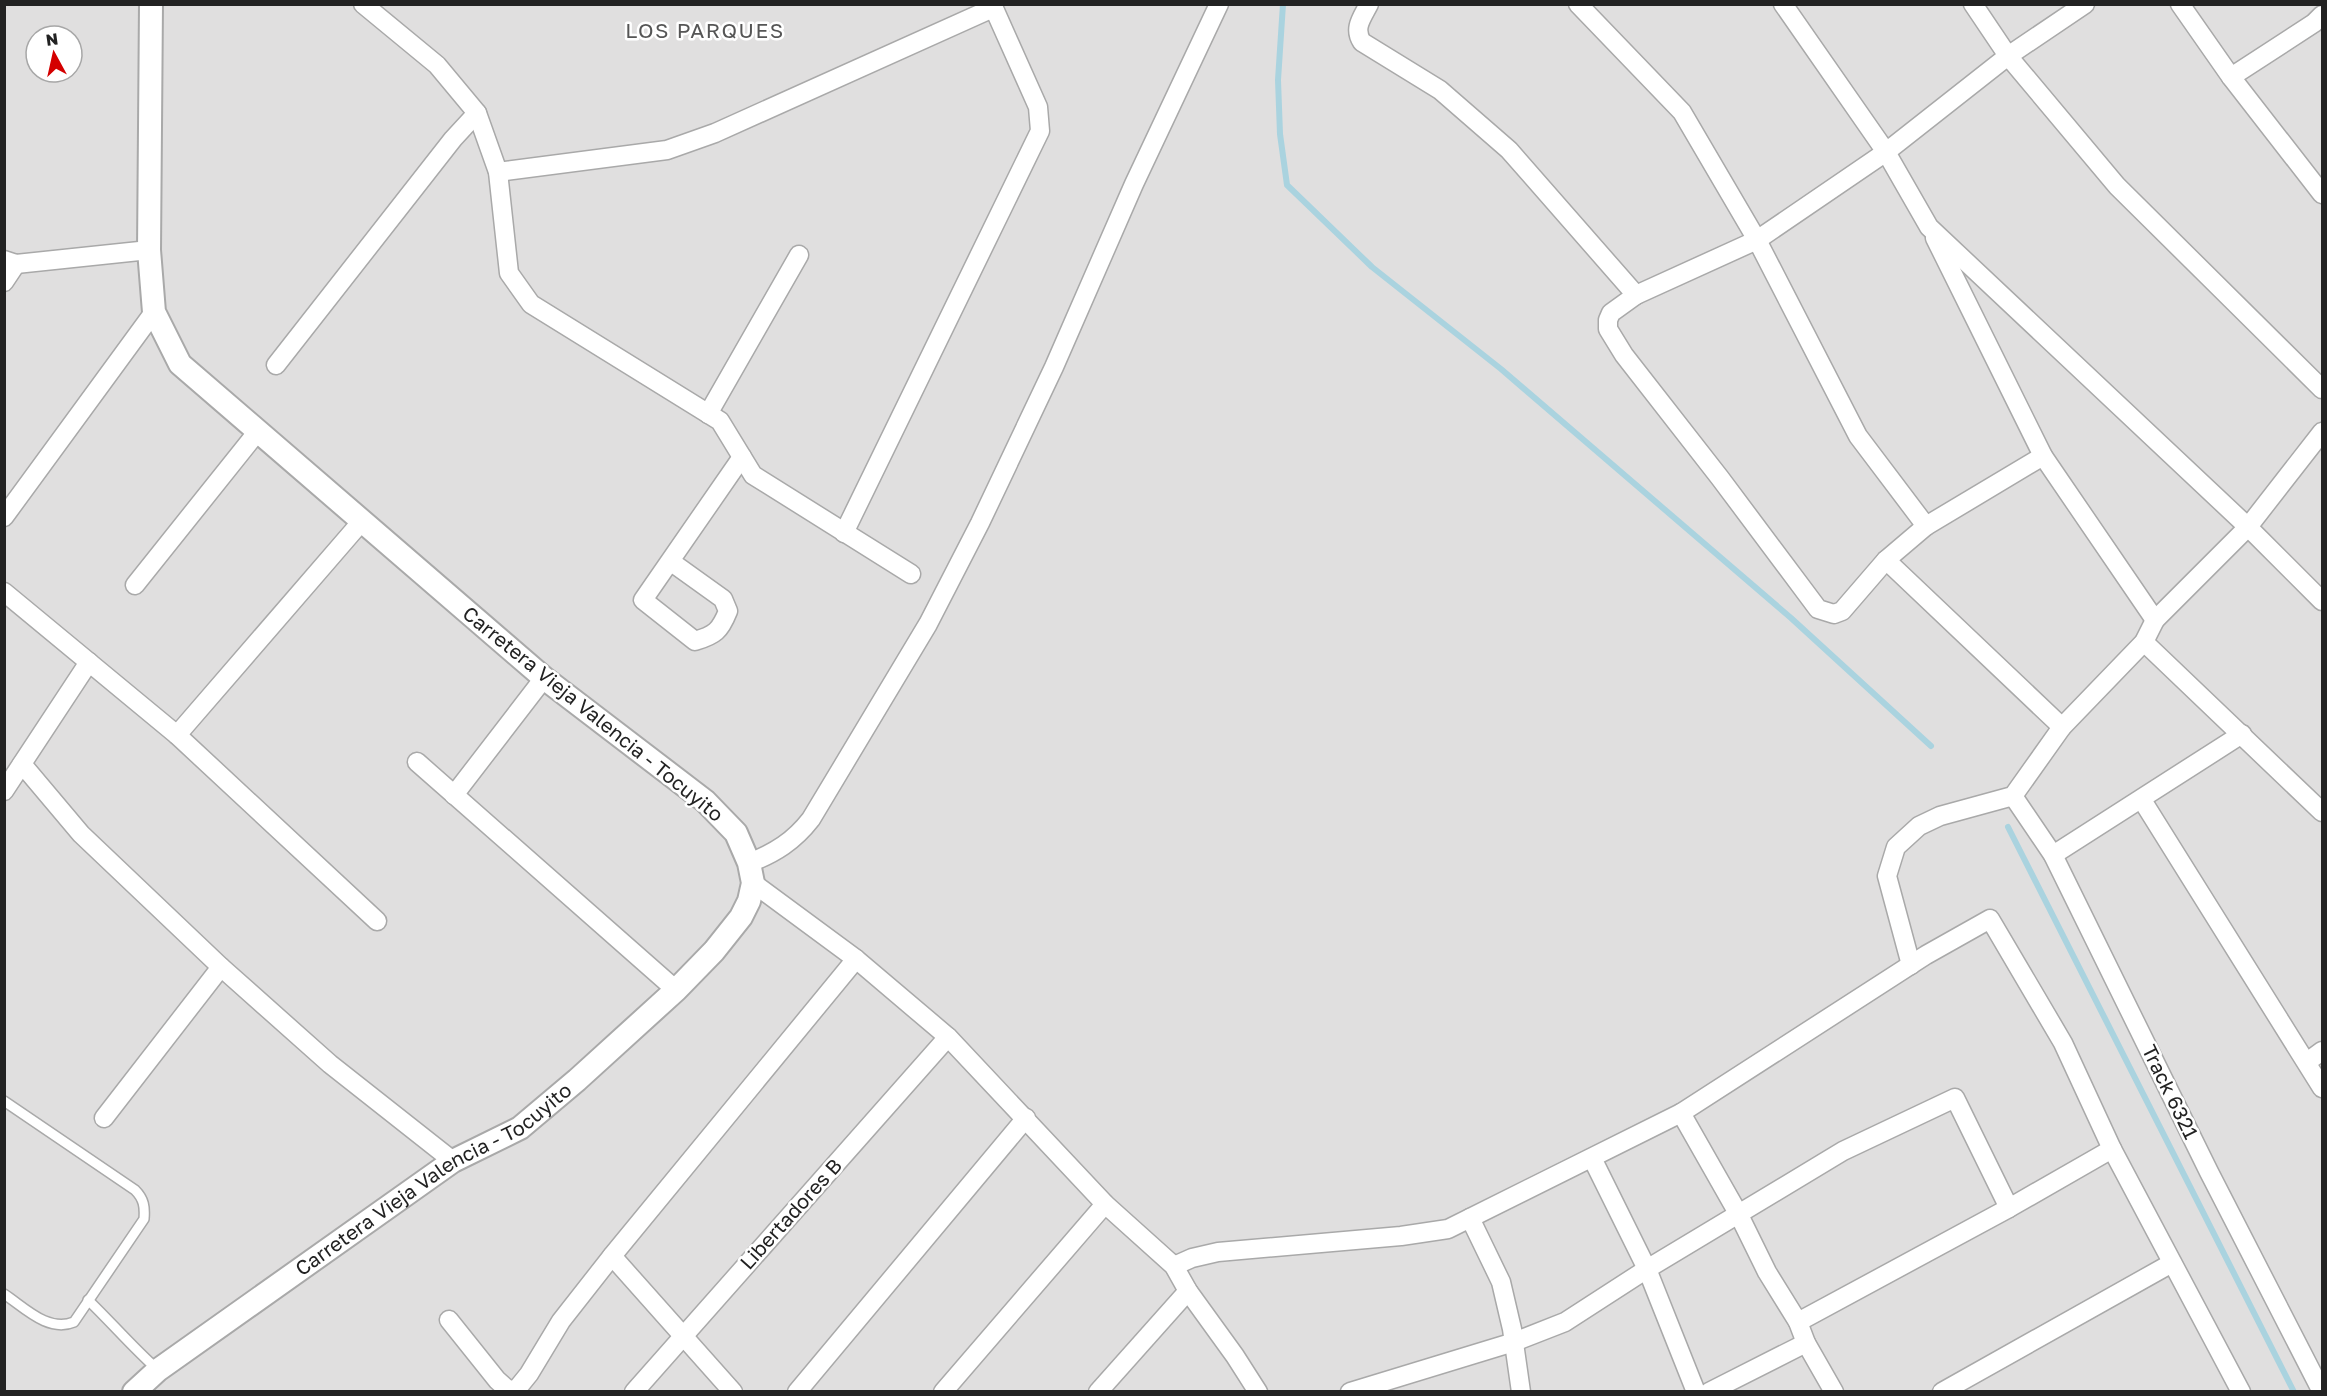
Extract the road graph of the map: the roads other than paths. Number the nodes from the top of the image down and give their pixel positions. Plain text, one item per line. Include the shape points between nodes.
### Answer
1 (151, 4) edge
2 (363, 4) edge
3 (1219, 4) edge
4 (1369, 4) edge
5 (1578, 4) edge
6 (1783, 4) edge
7 (1973, 4) edge
8 (2085, 4) edge
9 (2180, 4) edge
10 (993, 6) edge
11 (2064, 11) edge
12 (2320, 24) edge
13 (2008, 56) junction
14 (2231, 77) junction
15 (477, 113) junction
16 (1886, 152) junction
17 (498, 172) junction
18 (2322, 194) edge
19 (1929, 227) junction
20 (1757, 240) junction
21 (149, 250) junction
22 (799, 255) dead end
23 (10, 262) edge
24 (4, 282) edge
25 (1636, 296) junction
26 (154, 312) junction
27 (276, 365) dead end
28 (2322, 389) edge
29 (708, 414) junction
30 (258, 431) junction
31 (2322, 432) edge
32 (2043, 456) junction
33 (742, 457) junction
34 (4, 517) edge
35 (362, 521) junction
36 (1926, 526) junction
37 (2248, 527) junction
38 (844, 533) junction
39 (1886, 560) junction
40 (670, 561) junction
41 (910, 574) dead end
42 (135, 585) dead end
43 (4, 592) edge
44 (2322, 601) edge
45 (2155, 620) junction
46 (2144, 642) junction
47 (89, 662) junction
48 (544, 678) junction
49 (2062, 727) junction
50 (177, 735) junction
51 (2242, 735) junction
52 (417, 762) dead end
53 (22, 764) junction
54 (4, 791) edge
55 (454, 795) junction
56 (2013, 796) junction
57 (2142, 800) junction
58 (2322, 812) edge
59 (2053, 855) junction
60 (751, 873) junction
61 (377, 921) dead end
62 (856, 959) junction
63 (1911, 965) junction
64 (221, 967) junction
65 (676, 990) junction
66 (948, 1037) junction
67 (2322, 1050) edge
68 (2307, 1062) junction
69 (2322, 1088) edge
70 (4, 1101) edge
71 (1682, 1113) junction
72 (104, 1118) dead end
73 (1026, 1118) junction
74 (2112, 1149) junction
75 (1592, 1158) junction
76 (453, 1161) junction
77 (1105, 1204) junction
78 (2008, 1208) junction
79 (1739, 1215) junction
80 (1470, 1218) junction
81 (612, 1256) junction
82 (2172, 1263) junction
83 (1174, 1266) junction
84 (1647, 1269) junction
85 (1188, 1291) junction
86 (4, 1294) edge
87 (88, 1300) junction
88 (449, 1320) dead end
89 (1798, 1322) junction
90 (684, 1336) junction
91 (1514, 1342) junction
92 (1806, 1343) junction
93 (158, 1370) junction
94 (134, 1392) edge
95 (634, 1392) edge
96 (733, 1392) edge
97 (797, 1392) edge
98 (943, 1392) edge
99 (1098, 1392) edge
100 (1258, 1392) edge
101 (1350, 1392) edge
102 (1521, 1392) edge
103 (1696, 1392) edge
104 (1709, 1392) edge
105 (1834, 1392) edge
106 (1942, 1392) edge
107 (2241, 1392) edge
108 (2322, 1392) edge

1 - 21 street, Carretera Vieja Valencia - Tocuyito
2 - 15 street via 436,65
3 - 60 street via 1049,378 928,624 811,819 790,842
4 - 25 street via 1357,26 1362,42 1440,90 1509,150
5 - 20 street via 1682,112
6 - 16 street
7 - 13 street
8 - 11 street
9 - 14 street
10 - 17 street via 715,133 667,150
10 - 38 street via 1038,107 1040,131
11 - 13 street
12 - 14 street
13 - 16 street
13 - 28 street via 2117,186
14 - 18 street
15 - 17 street
15 - 27 street
16 - 19 street
16 - 20 street
17 - 29 street via 509,273 531,304
19 - 32 street
19 - 37 street
20 - 25 street
20 - 36 street via 1858,436
21 - 23 street
21 - 26 street, Carretera Vieja Valencia - Tocuyito
22 - 29 street
23 - 24 street
25 - 39 street via 1611,313 1608,329 1818,609 1834,614 1842,611
26 - 30 street, Carretera Vieja Valencia - Tocuyito via 180,364
26 - 34 street
29 - 33 street via 720,421
30 - 35 street, Carretera Vieja Valencia - Tocuyito
30 - 42 street
31 - 37 street
32 - 36 street
32 - 45 street
33 - 38 street via 753,475
33 - 40 street
35 - 48 street, Carretera Vieja Valencia - Tocuyito
35 - 50 street
36 - 39 street
37 - 44 street
37 - 45 street
38 - 41 street
39 - 49 street
40 - 40 street via 643,600 695,641 707,638 721,629 728,611 723,599
43 - 47 street
45 - 46 street
46 - 49 street
46 - 51 street
47 - 50 street
47 - 53 street
48 - 55 street
48 - 60 street, Carretera Vieja Valencia - Tocuyito via 705,801 736,832
49 - 56 street
50 - 61 street
51 - 57 street
51 - 58 street
52 - 55 street
53 - 54 street
53 - 64 street via 81,834
55 - 65 street
56 - 59 street, Track 6321
56 - 63 street via 1940,816 1919,826 1896,847 1887,876
57 - 59 street
57 - 68 street
59 - 108 street, Track 6321
60 - 62 street
60 - 65 street, Carretera Vieja Valencia - Tocuyito via 749,901 741,917
62 - 66 street
62 - 81 street
63 - 71 street
63 - 74 street via 1990,919 2063,1043
64 - 72 street
64 - 76 street via 330,1064
65 - 76 street, Carretera Vieja Valencia - Tocuyito via 520,1128
66 - 73 street
66 - 90 street, Libertadores B
67 - 68 street
68 - 69 street
70 - 87 lane via 135,1190 144,1202 144,1219
71 - 75 street
71 - 79 street
73 - 77 street
73 - 97 street
74 - 78 street
74 - 82 street
75 - 80 street
75 - 84 street
76 - 93 street, Carretera Vieja Valencia - Tocuyito
77 - 83 street
77 - 98 street
78 - 79 street via 1955,1098 1843,1151
78 - 89 street
79 - 84 street
79 - 89 street via 1767,1272
80 - 83 street via 1448,1229 1218,1252
80 - 91 street via 1501,1282
81 - 88 street via 561,1321 516,1390 507,1389 497,1380
81 - 90 street
82 - 106 street
82 - 107 street
83 - 85 street
84 - 91 street via 1565,1322
84 - 103 street
85 - 99 street
85 - 100 street
86 - 87 lane via 55,1325 74,1322
87 - 93 lane
89 - 92 street
90 - 95 street, Libertadores B
90 - 96 street
91 - 101 street
91 - 102 street
92 - 104 street
92 - 105 street
93 - 94 street, Carretera Vieja Valencia - Tocuyito

